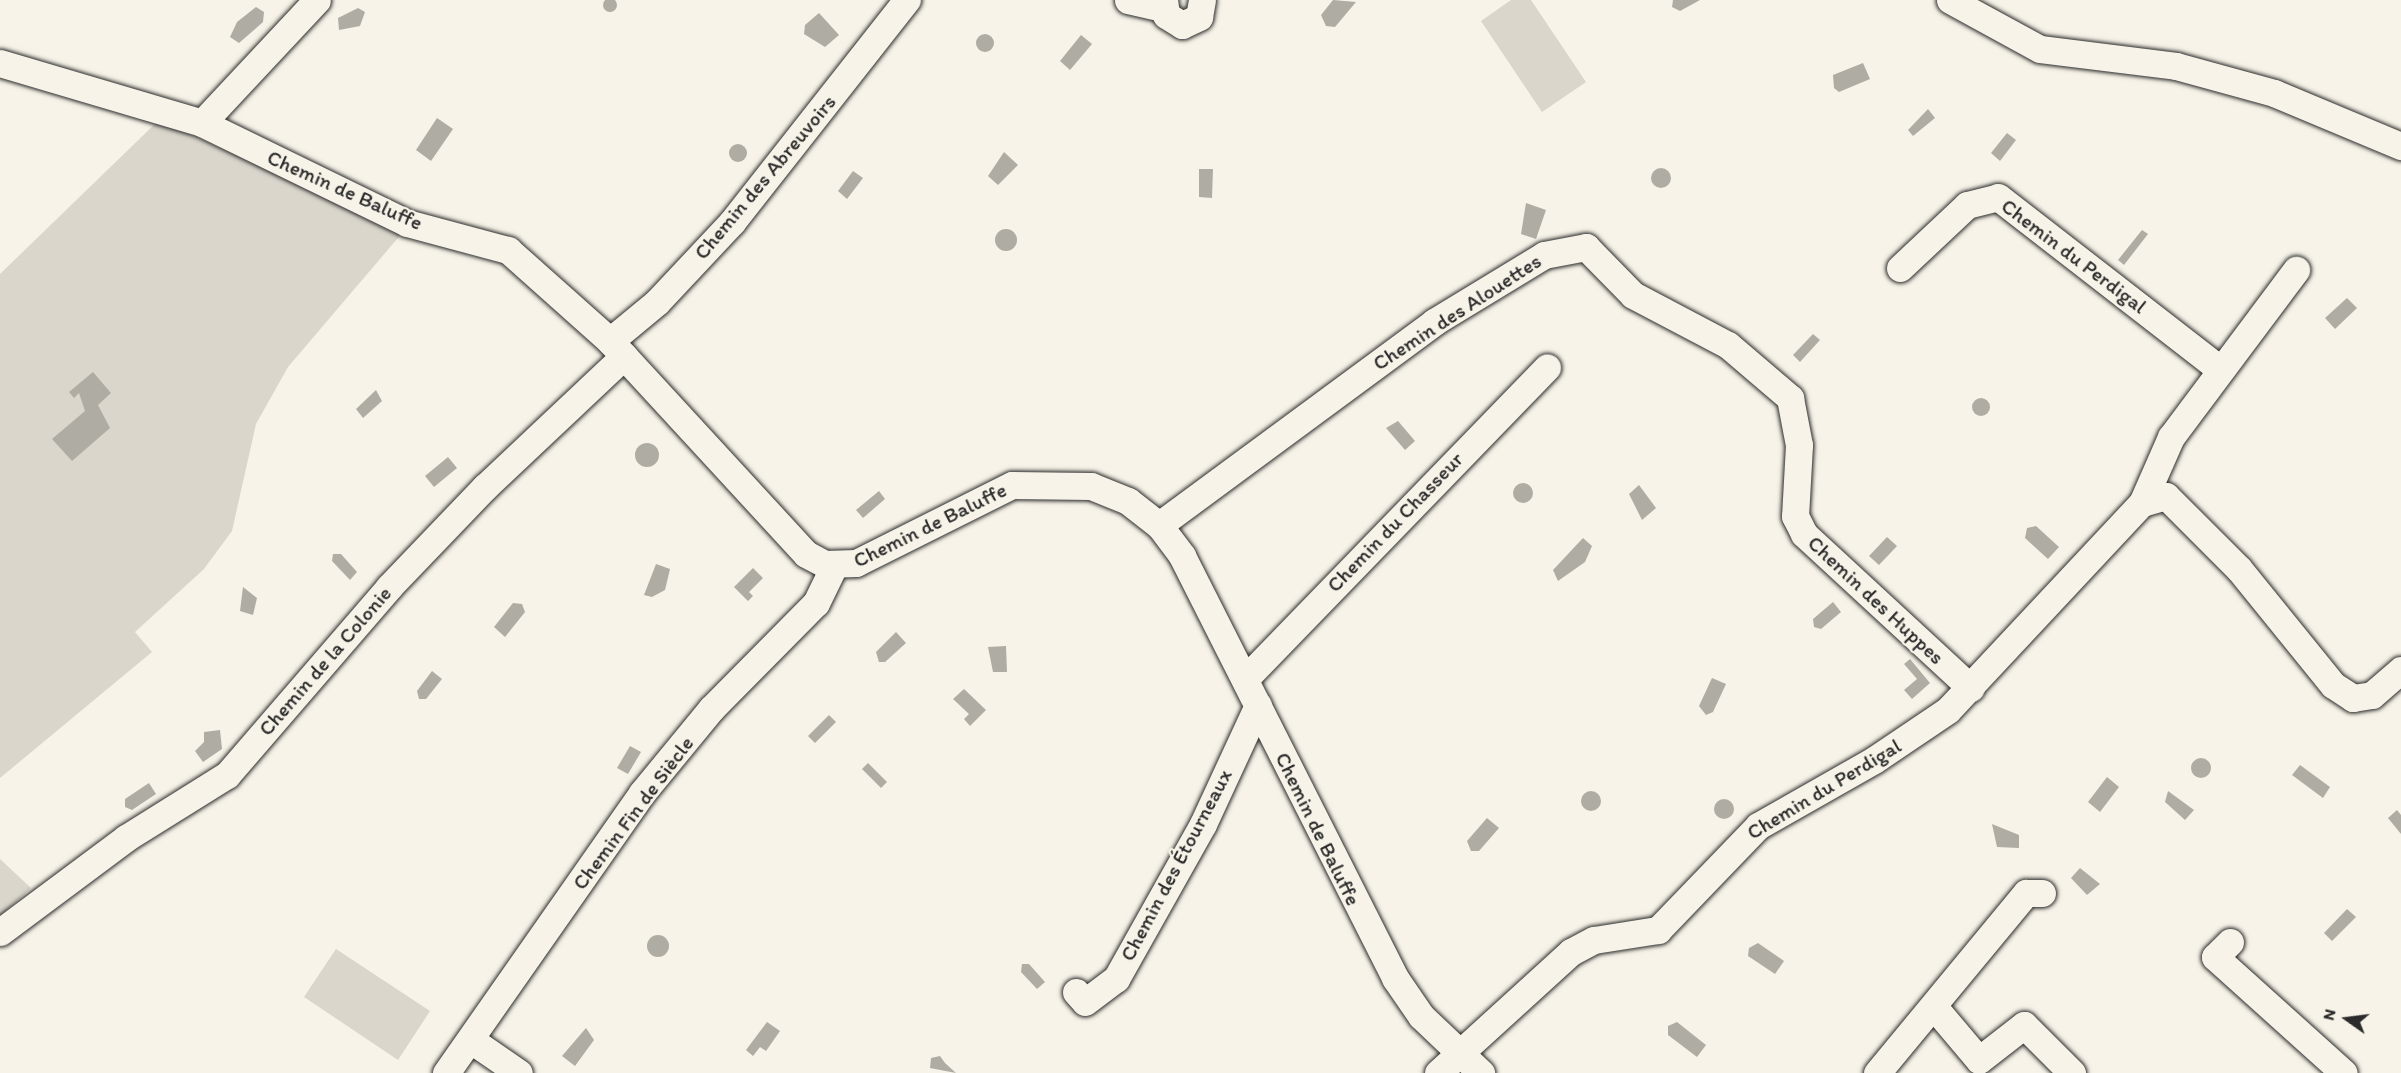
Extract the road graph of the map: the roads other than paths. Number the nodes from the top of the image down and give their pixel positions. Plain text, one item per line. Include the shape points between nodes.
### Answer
1 (317, 0) edge
2 (907, 0) edge
3 (1128, 0) edge
4 (1202, 0) edge
5 (1950, 0) edge
6 (1164, 4) edge
7 (0, 63) edge
8 (202, 123) junction
9 (2396, 134) edge
10 (1900, 267) dead end
11 (2296, 270) dead end
12 (617, 348) junction
13 (1547, 367) dead end
14 (2220, 369) junction
15 (1790, 398) joint
16 (2142, 503) junction
17 (1159, 525) junction
18 (834, 566) junction
19 (2401, 670) edge
20 (1245, 678) junction
21 (1971, 688) junction
22 (1258, 705) junction
23 (2042, 893) dead end
24 (0, 932) edge
25 (2230, 942) dead end
26 (1076, 992) dead end
27 (1935, 1008) junction
28 (471, 1040) junction
29 (1457, 1055) junction
30 (446, 1073) edge
31 (519, 1073) edge
32 (1438, 1073) edge
33 (1481, 1073) edge
34 (1877, 1073) edge
35 (2072, 1073) edge
36 (2344, 1073) edge

1 - 8 street
2 - 12 street, Chemin des Abreuvoirs via 732,222
3 - 6 street
4 - 6 street via 1199,17 1188,24 1175,23
5 - 9 street via 2040,50 2176,66 2274,93
7 - 8 street, Chemin de Baluffe
8 - 12 street, Chemin de Baluffe via 407,223 508,250
10 - 14 street, Chemin du Perdigal via 1967,205 1998,197
11 - 14 street, Chemin du Perdigal
12 - 18 street, Chemin de Baluffe via 806,554
12 - 24 street, Chemin de la Colonie via 389,587 232,770 126,838
13 - 20 street, Chemin du Chasseur
14 - 16 street, Chemin du Perdigal via 2171,437
15 - 17 street, Chemin des Alouettes via 1728,345 1633,295 1586,247 1544,255 1434,322
15 - 21 street, Chemin des Huppes via 1799,446 1795,516 1804,534
16 - 19 street via 2166,496 2239,569 2333,685 2353,698 2372,696
16 - 21 street, Chemin du Perdigal
17 - 18 street, Chemin de Baluffe via 1128,501 1091,486 1012,485 856,563
17 - 20 street, Chemin de Baluffe via 1182,556
18 - 28 street, Chemin Fin de Siècle via 816,603 711,709 642,793
20 - 22 street, Chemin de Baluffe
21 - 29 street, Chemin du Perdigal via 1874,760 1758,826 1658,930 1594,940 1563,958
22 - 26 street, Chemin des Étourneaux via 1203,824 1116,978 1085,1002
22 - 29 street, Chemin de Baluffe via 1370,937 1421,1016
23 - 27 street via 2026,893 1961,965
25 - 36 street via 2215,957
27 - 34 street
27 - 35 street via 1979,1060 2024,1025
28 - 30 street, Chemin Fin de Siècle
28 - 31 street
29 - 32 street, Chemin du Perdigal
29 - 33 street, Chemin de Baluffe

